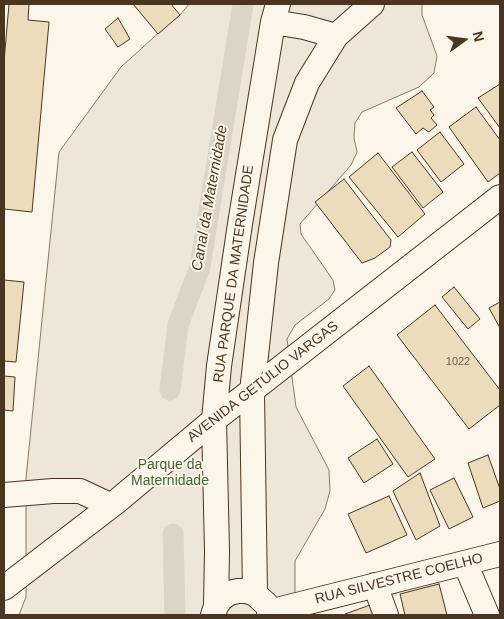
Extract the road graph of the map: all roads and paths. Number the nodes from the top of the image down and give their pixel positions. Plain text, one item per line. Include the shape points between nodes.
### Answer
1 (372, 4) edge
2 (276, 13) edge
3 (336, 36) junction
4 (500, 197) edge
5 (252, 392) junction
6 (214, 420) junction
7 (4, 495) edge
8 (110, 505) junction
9 (500, 554) edge
10 (465, 563) junction
11 (375, 585) junction
12 (4, 588) edge
13 (265, 607) edge
14 (214, 611) edge
15 (386, 615) edge
16 (487, 615) edge

1 - 3 street
2 - 3 street via 304,27
2 - 6 street, RUA PARQUE DA MATERNIDADE via 240,224
3 - 5 street via 307,82 285,140 266,263
4 - 5 street, AVENIDA GETÚLIO VARGAS
5 - 6 street, AVENIDA GETÚLIO VARGAS
5 - 13 street
6 - 8 street, AVENIDA GETÚLIO VARGAS
6 - 14 street, RUA PARQUE DA MATERNIDADE via 217,551
7 - 8 street via 80,492
8 - 12 street, AVENIDA GETÚLIO VARGAS
9 - 10 street, RUA SILVESTRE COELHO
10 - 11 street, RUA SILVESTRE COELHO
10 - 16 street
11 - 13 street, RUA SILVESTRE COELHO
11 - 15 street
13 - 14 street, RUA SILVESTRE COELHO via 247,591 238,591 221,598

